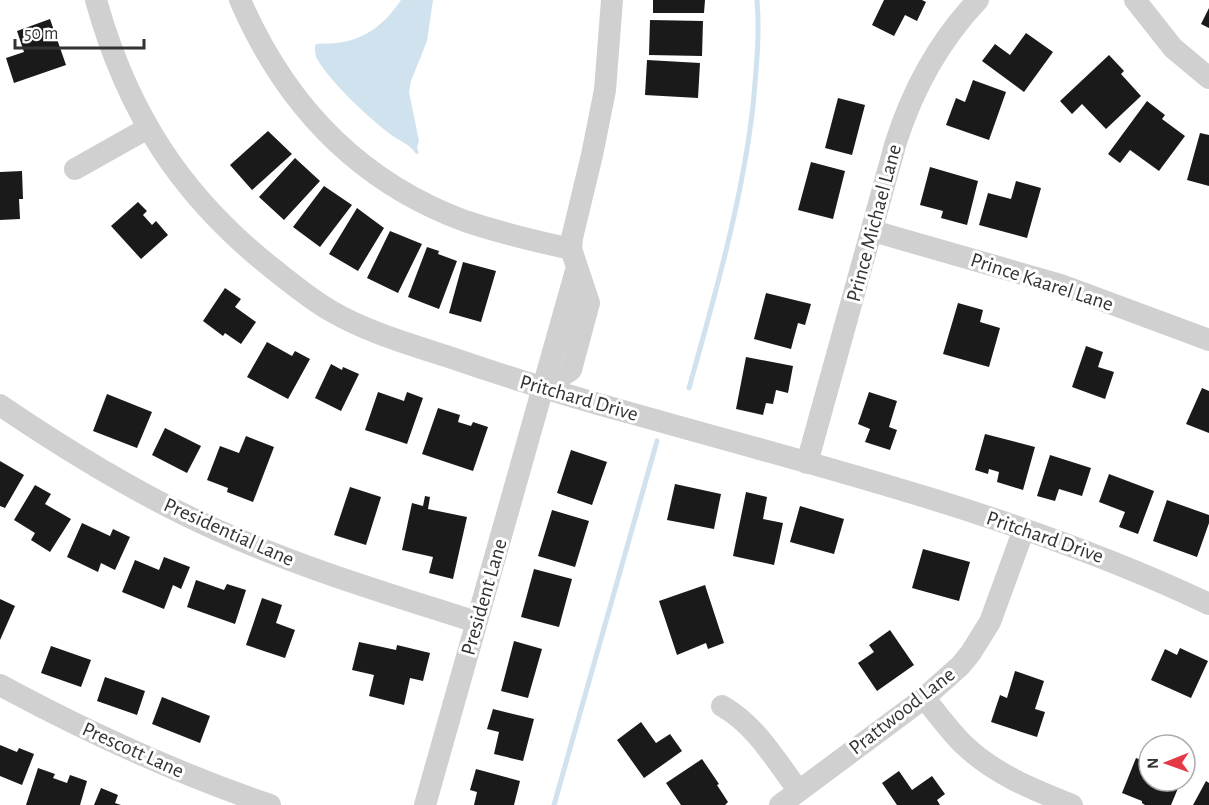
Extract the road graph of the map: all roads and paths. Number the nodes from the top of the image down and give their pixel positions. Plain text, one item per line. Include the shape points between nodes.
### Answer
1 (96, 0) edge
2 (240, 0) edge
3 (612, 0) edge
4 (978, 0) edge
5 (1135, 0) edge
6 (1209, 78) edge
7 (148, 128) junction
8 (75, 170) dead end
9 (873, 231) junction
10 (574, 258) junction
11 (1209, 340) edge
12 (543, 388) junction
13 (0, 405) edge
14 (807, 463) junction
15 (1024, 529) junction
16 (1209, 604) edge
17 (476, 622) junction
18 (0, 685) edge
19 (924, 698) junction
20 (722, 706) dead end
21 (799, 791) junction
22 (270, 805) edge
23 (425, 805) edge
24 (780, 805) edge
25 (1072, 805) edge

1 - 7 street, Pritchard Drive via 117,63
2 - 10 street via 269,60 293,95 329,136 371,171 418,200 464,220
3 - 10 street, President Lane via 605,90 573,227
4 - 9 street, Prince Michael Lane via 939,49 917,87 896,142
5 - 6 street via 1173,48
7 - 8 street
7 - 12 street, Pritchard Drive via 219,223 307,296 364,327
9 - 11 street, Prince Kaarel Lane via 1061,285
9 - 14 street, Prince Michael Lane
10 - 12 street, President Lane
12 - 14 street, Pritchard Drive
12 - 17 street, President Lane
13 - 17 street, Presidential Lane via 100,469 217,530 353,583
14 - 15 street, Pritchard Drive
15 - 16 street, Pritchard Drive via 1107,559
15 - 19 street, Prattwood Lane via 985,631 960,666
17 - 23 street, President Lane
18 - 22 street, Prescott Lane via 123,748
19 - 21 street, Prattwood Lane
19 - 25 street via 984,762 1022,784
20 - 21 street via 753,729
21 - 24 street, Prattwood Lane

